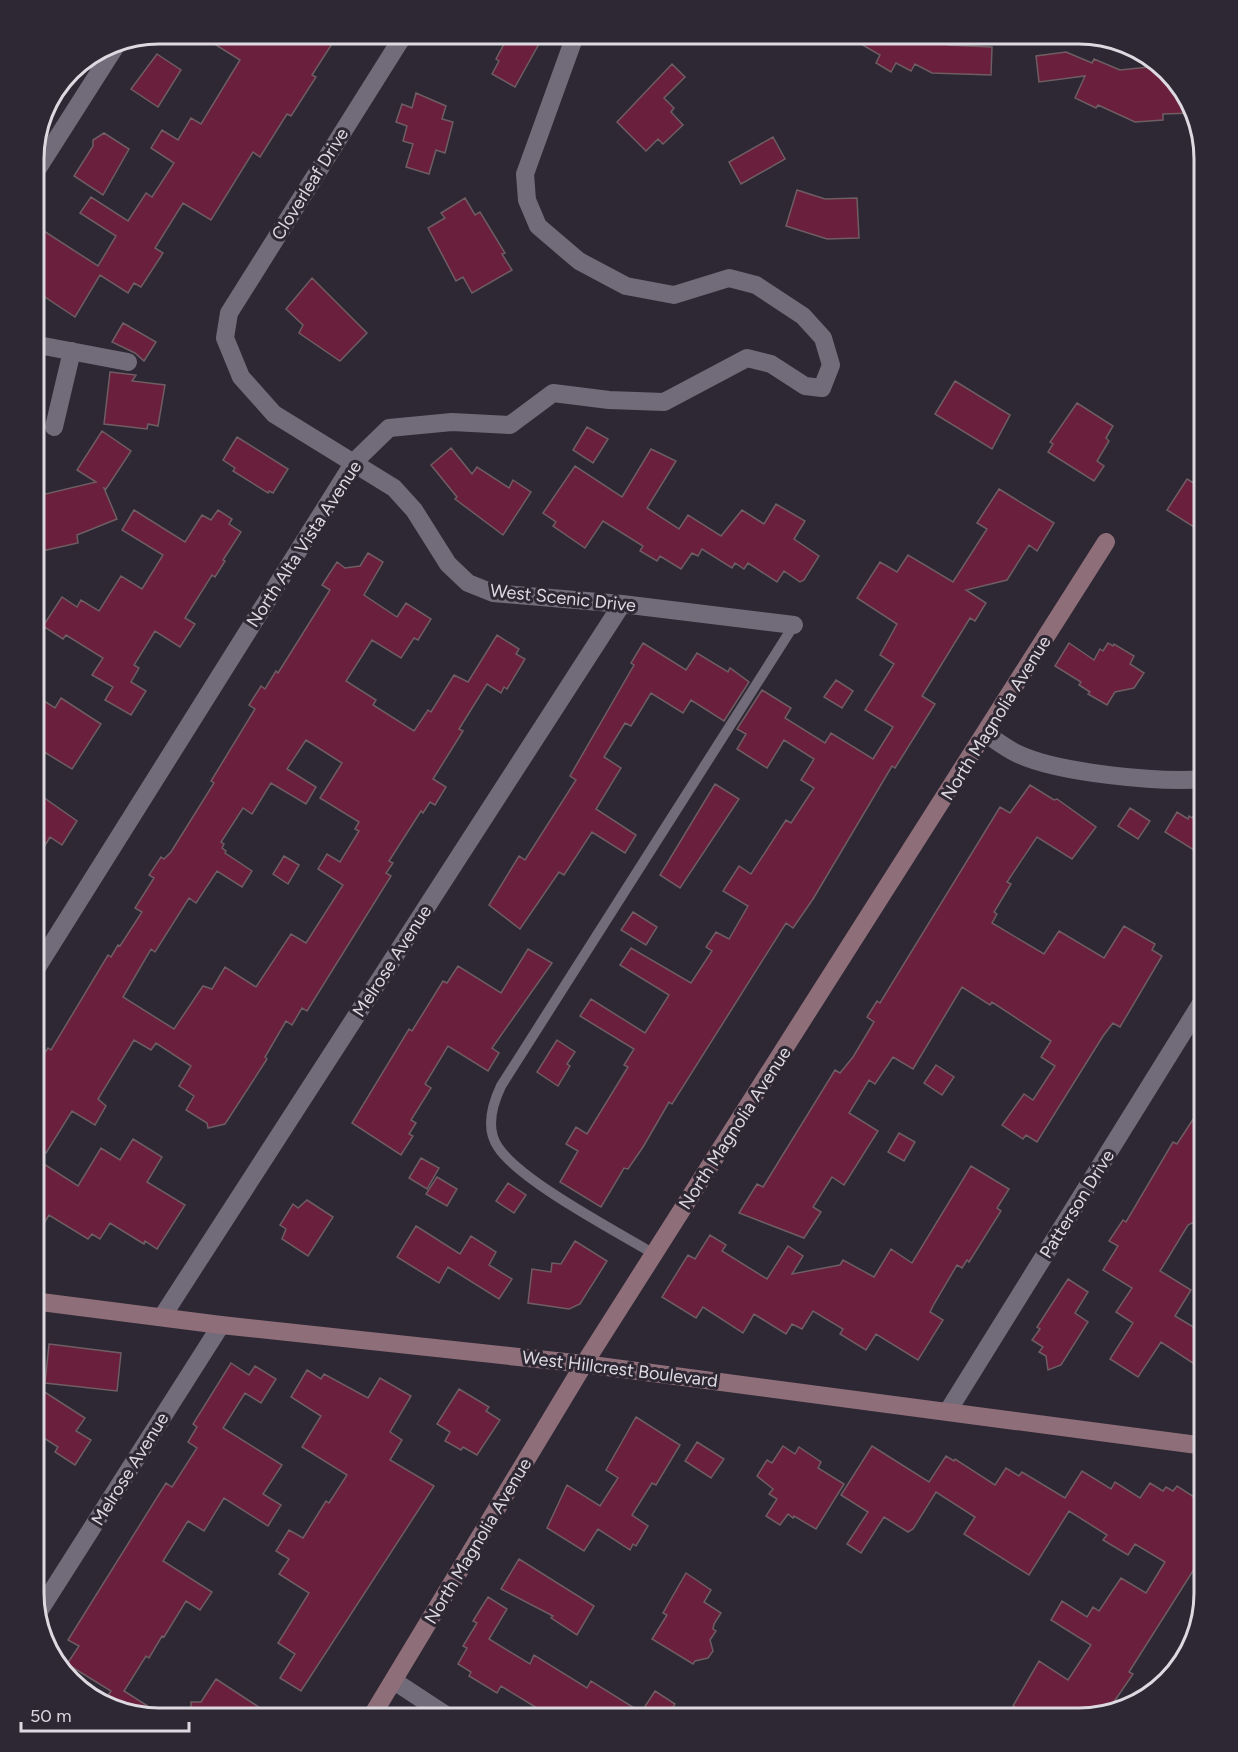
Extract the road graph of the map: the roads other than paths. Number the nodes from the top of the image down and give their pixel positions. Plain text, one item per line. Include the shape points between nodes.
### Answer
1 (398, 44) edge
2 (572, 44) edge
3 (111, 54) edge
4 (44, 159) edge
5 (225, 338) joint
6 (44, 346) edge
7 (72, 351) junction
8 (128, 362) dead end
9 (54, 427) dead end
10 (354, 462) junction
11 (1106, 542) dead end
12 (622, 604) junction
13 (794, 625) joint
14 (987, 734) junction
15 (1194, 779) edge
16 (44, 956) edge
17 (1194, 1015) edge
18 (654, 1254) junction
19 (44, 1301) edge
20 (162, 1317) junction
21 (221, 1325) junction
22 (584, 1364) junction
23 (948, 1411) junction
24 (1194, 1445) edge
25 (44, 1604) edge
26 (393, 1681) junction
27 (377, 1708) edge
28 (435, 1708) edge

1 - 5 street, Cloverleaf Drive via 230,312
2 - 10 street, North Alta Vista Avenue via 525,174 527,200 538,226 579,261 626,286 674,295 729,278 756,285 803,316 823,338 831,365 822,388 805,386 771,364 747,358 664,402 553,393 510,425 452,422 388,428
3 - 4 street
5 - 10 street, West Scenic Drive via 241,377 274,414
6 - 7 street
7 - 8 street
7 - 9 street
10 - 12 street, West Scenic Drive via 394,488 414,510 448,564 468,583 493,593
10 - 16 street, North Alta Vista Avenue
11 - 14 street, North Magnolia Avenue
12 - 13 street, West Scenic Drive
12 - 20 street, Melrose Avenue
13 - 18 lane via 492,1105 490,1123 497,1146 512,1162
14 - 15 street via 1018,754 1044,762 1106,774
14 - 18 street, North Magnolia Avenue
17 - 23 street, Patterson Drive
18 - 22 street, North Magnolia Avenue
19 - 20 street, West Hillcrest Boulevard
20 - 21 street, West Hillcrest Boulevard
21 - 22 street, West Hillcrest Boulevard
21 - 25 street, Melrose Avenue
22 - 23 street, West Hillcrest Boulevard
22 - 26 street, North Magnolia Avenue
23 - 24 street, West Hillcrest Boulevard
26 - 27 street, North Magnolia Avenue
26 - 28 street

